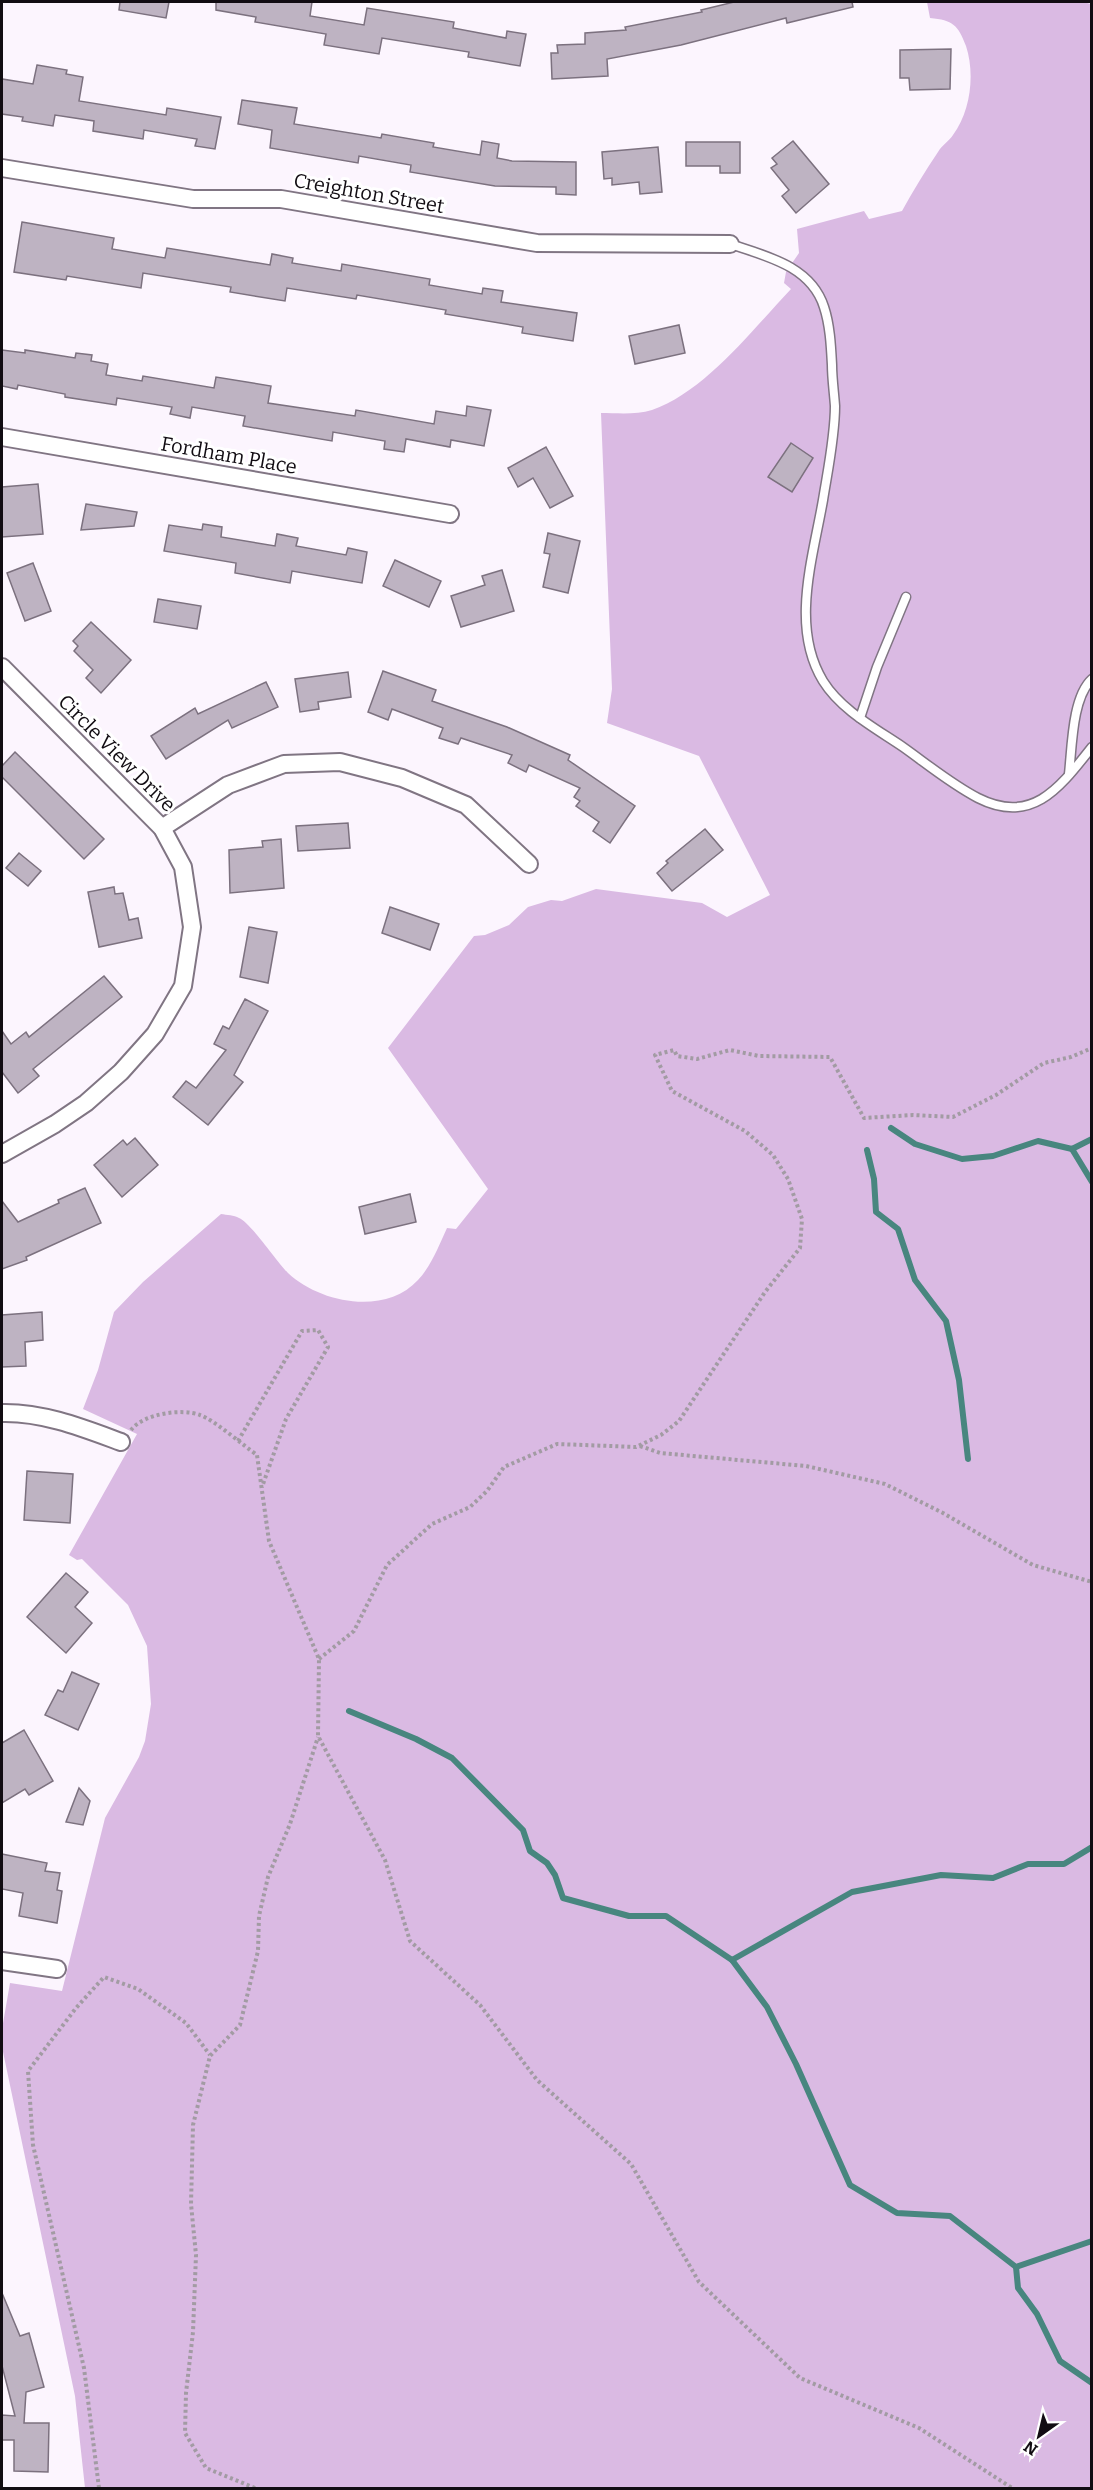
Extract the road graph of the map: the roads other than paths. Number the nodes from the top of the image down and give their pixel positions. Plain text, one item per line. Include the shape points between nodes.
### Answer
1 (2, 168) edge
2 (730, 244) joint
3 (2, 437) edge
4 (450, 514) dead end
5 (906, 597) dead end
6 (2, 667) edge
7 (1092, 679) edge
8 (860, 718) junction
9 (1092, 747) edge
10 (1069, 775) junction
11 (162, 828) junction
12 (529, 864) dead end
13 (2, 1154) edge
14 (2, 1413) edge
15 (121, 1442) road end
16 (2, 1961) edge
17 (57, 1969) dead end

1 - 2 street, Creighton Street via 193,199 281,199 537,243
2 - 8 lane via 790,266 808,281 824,306 835,406 810,567 806,631 824,682
3 - 4 street, Fordham Place
5 - 8 lane
6 - 11 street, Circle View Drive
7 - 10 lane via 1083,689 1078,706
8 - 10 lane via 959,787 996,805 1019,806 1040,800
9 - 10 lane
11 - 12 street via 228,785 275,767 340,762 402,778 466,805
11 - 13 street, Circle View Drive via 183,867 192,927 183,986 155,1034 121,1072 86,1103
14 - 15 street via 62,1421
16 - 17 street

